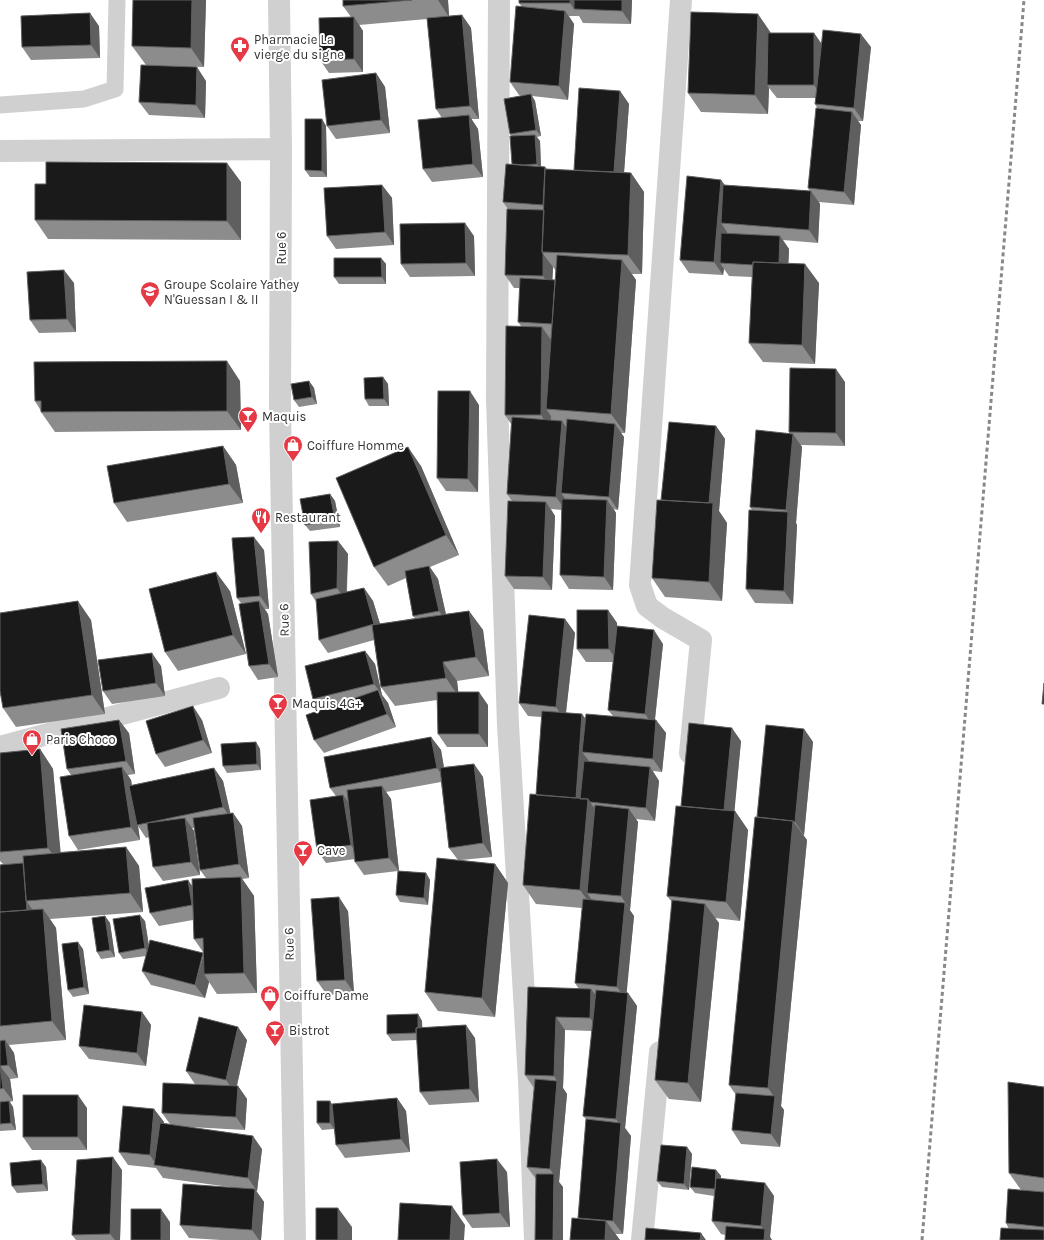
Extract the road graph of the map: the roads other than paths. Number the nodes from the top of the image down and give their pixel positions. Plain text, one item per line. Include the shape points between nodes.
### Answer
1 (117, 0) edge
2 (279, 0) edge
3 (499, 0) edge
4 (681, 0) edge
5 (0, 105) edge
6 (281, 149) junction
7 (0, 151) edge
8 (219, 688) dead end
9 (0, 747) edge
10 (688, 774) edge
11 (662, 1035) edge
12 (295, 1240) edge
13 (534, 1240) edge
14 (642, 1240) edge

1 - 5 lane via 115,89 84,99
2 - 6 street, Rue 6
3 - 13 street via 497,400 508,725 528,1072
4 - 10 street via 640,585 647,606 701,640
6 - 7 street
6 - 12 street, Rue 6 via 280,419
8 - 9 street
11 - 14 street

